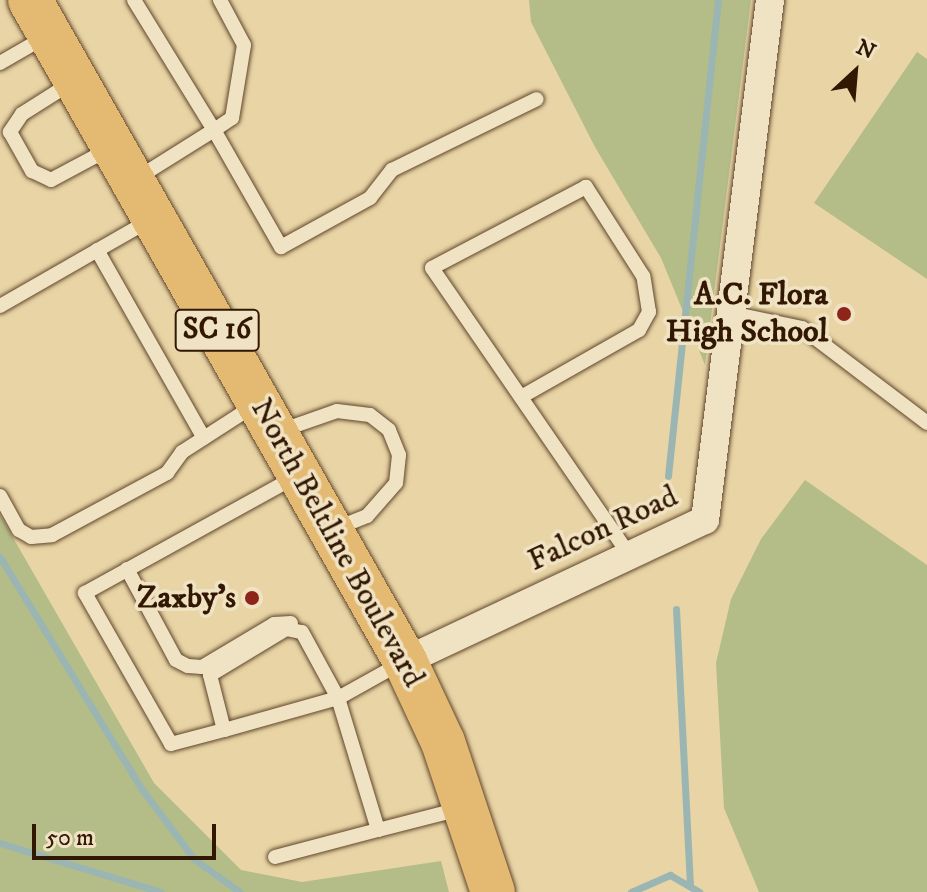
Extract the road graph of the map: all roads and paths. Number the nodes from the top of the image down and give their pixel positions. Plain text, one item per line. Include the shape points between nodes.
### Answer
1 (134, 0) edge
2 (220, 0) edge
3 (770, 0) edge
4 (42, 11) edge
5 (0, 63) edge
6 (75, 80) junction
7 (537, 99) dead end
8 (214, 130) junction
9 (133, 182) junction
10 (97, 250) junction
11 (0, 306) edge
12 (731, 313) junction
13 (521, 397) junction
14 (267, 418) junction
15 (927, 423) edge
16 (204, 438) junction
17 (299, 474) junction
18 (0, 496) edge
19 (331, 530) junction
20 (629, 555) junction
21 (127, 569) junction
22 (302, 632) junction
23 (405, 661) junction
24 (338, 698) junction
25 (224, 730) junction
26 (468, 807) junction
27 (378, 830) junction
28 (275, 857) dead end
29 (493, 892) edge

1 - 8 lane
2 - 8 lane via 244,45 232,118
3 - 12 street, Falcon Road
4 - 5 lane
4 - 6 main road, North Beltline Boulevard / SC 16
6 - 9 main road, North Beltline Boulevard / SC 16
6 - 9 lane via 22,114 10,132 32,171 51,180
7 - 8 lane via 392,170 370,198 281,247
8 - 9 lane
9 - 10 lane
9 - 14 main road, North Beltline Boulevard / SC 16
10 - 11 lane
10 - 16 lane
12 - 15 lane via 802,328
12 - 20 street, Falcon Road via 705,520
13 - 13 lane via 432,268 586,187 643,276 649,312 639,330
13 - 20 lane
14 - 16 lane
14 - 17 main road, North Beltline Boulevard / SC 16
14 - 19 lane via 337,411 370,415 389,430 399,455 396,483 367,516
16 - 18 lane via 182,452 167,473 52,535 31,537 19,530
17 - 19 main road, North Beltline Boulevard / SC 16
17 - 21 lane
19 - 23 main road, North Beltline Boulevard / SC 16
20 - 23 street, Falcon Road
21 - 22 lane via 176,660 188,666 217,660 274,624 288,622
21 - 25 lane via 85,593 171,744
22 - 24 lane
22 - 25 lane via 286,629 210,675
23 - 24 lane
23 - 26 main road, North Beltline Boulevard / SC 16
24 - 25 lane
24 - 27 lane
26 - 27 lane
26 - 29 main road, North Beltline Boulevard / SC 16
27 - 28 lane

